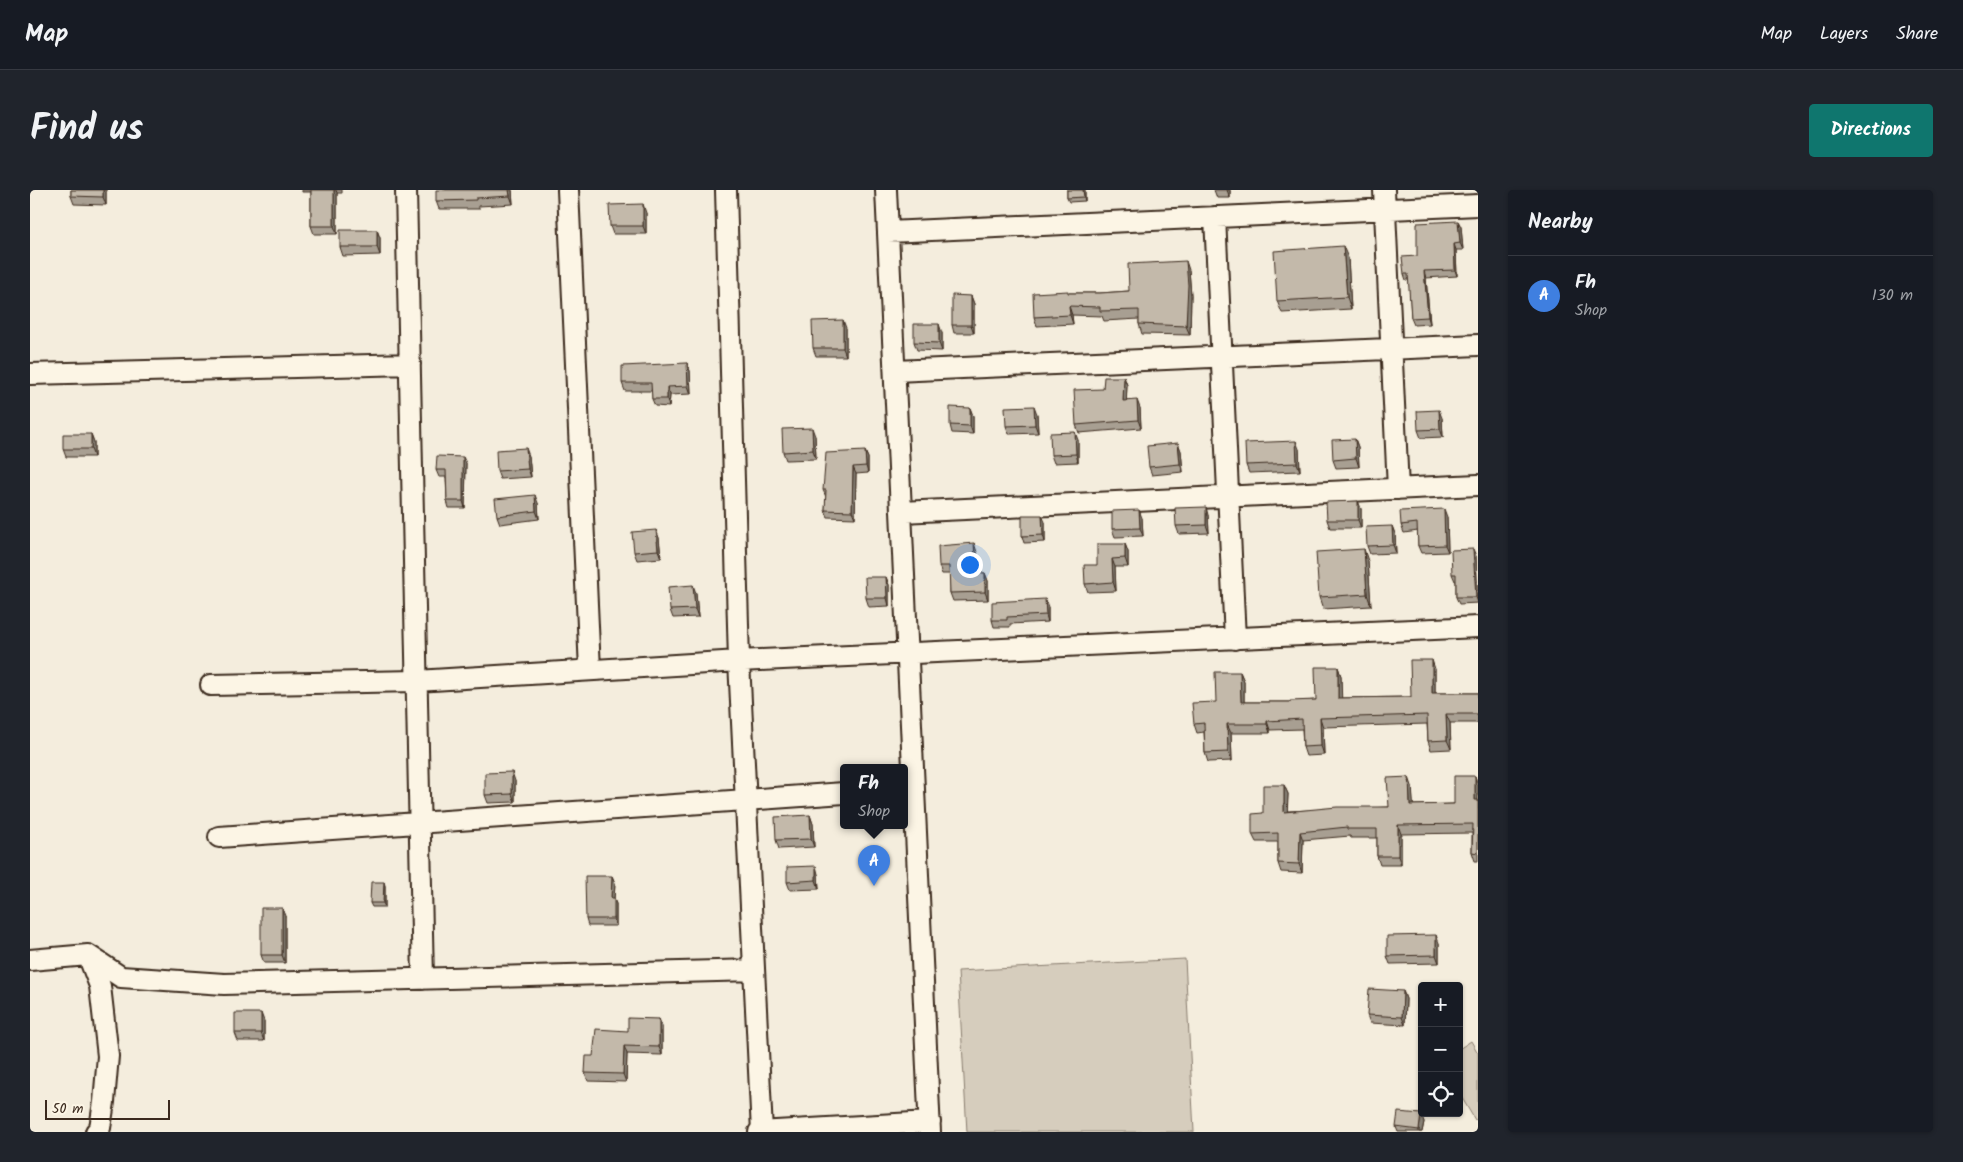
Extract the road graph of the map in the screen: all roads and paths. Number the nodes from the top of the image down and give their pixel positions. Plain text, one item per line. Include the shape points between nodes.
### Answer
1 (406, 190) edge
2 (568, 190) edge
3 (726, 190) edge
4 (886, 190) edge
5 (1384, 200) edge
6 (1478, 205) edge
7 (1215, 217) junction
8 (888, 232) junction
9 (1478, 344) edge
10 (1391, 349) junction
11 (1221, 356) junction
12 (410, 364) junction
13 (895, 371) junction
14 (30, 374) edge
15 (1478, 485) edge
16 (1398, 489) junction
17 (1228, 497) junction
18 (901, 512) junction
19 (1478, 627) edge
20 (1235, 638) junction
21 (908, 653) junction
22 (739, 661) junction
23 (590, 670) junction
24 (417, 681) junction
25 (211, 685) dead end
26 (909, 789) edge
27 (840, 793) edge
28 (746, 800) junction
29 (420, 823) junction
30 (219, 837) dead end
31 (88, 955) junction
32 (30, 960) edge
33 (754, 970) junction
34 (423, 979) junction
35 (930, 1127) edge
36 (96, 1132) edge
37 (761, 1132) edge

1 - 12 street
2 - 23 street
3 - 22 street
4 - 8 street
5 - 6 street
5 - 7 street
5 - 10 street
7 - 8 street
7 - 11 street
8 - 13 street
9 - 10 street
10 - 11 street
10 - 16 street
11 - 13 street
11 - 17 street
12 - 14 street
12 - 24 street
13 - 18 street
15 - 16 street
16 - 17 street
17 - 18 street
17 - 20 street
18 - 21 street
19 - 20 street
20 - 21 street
21 - 22 street
21 - 26 street
22 - 23 street
22 - 28 street
23 - 24 street
24 - 25 street
24 - 29 street
26 - 35 street
27 - 28 street
28 - 29 street
28 - 33 street
29 - 30 street
29 - 34 street
31 - 32 street
31 - 34 street via 121,976 224,984
31 - 36 street via 100,986 108,1056 100,1128
33 - 34 street
33 - 37 street
35 - 37 street

